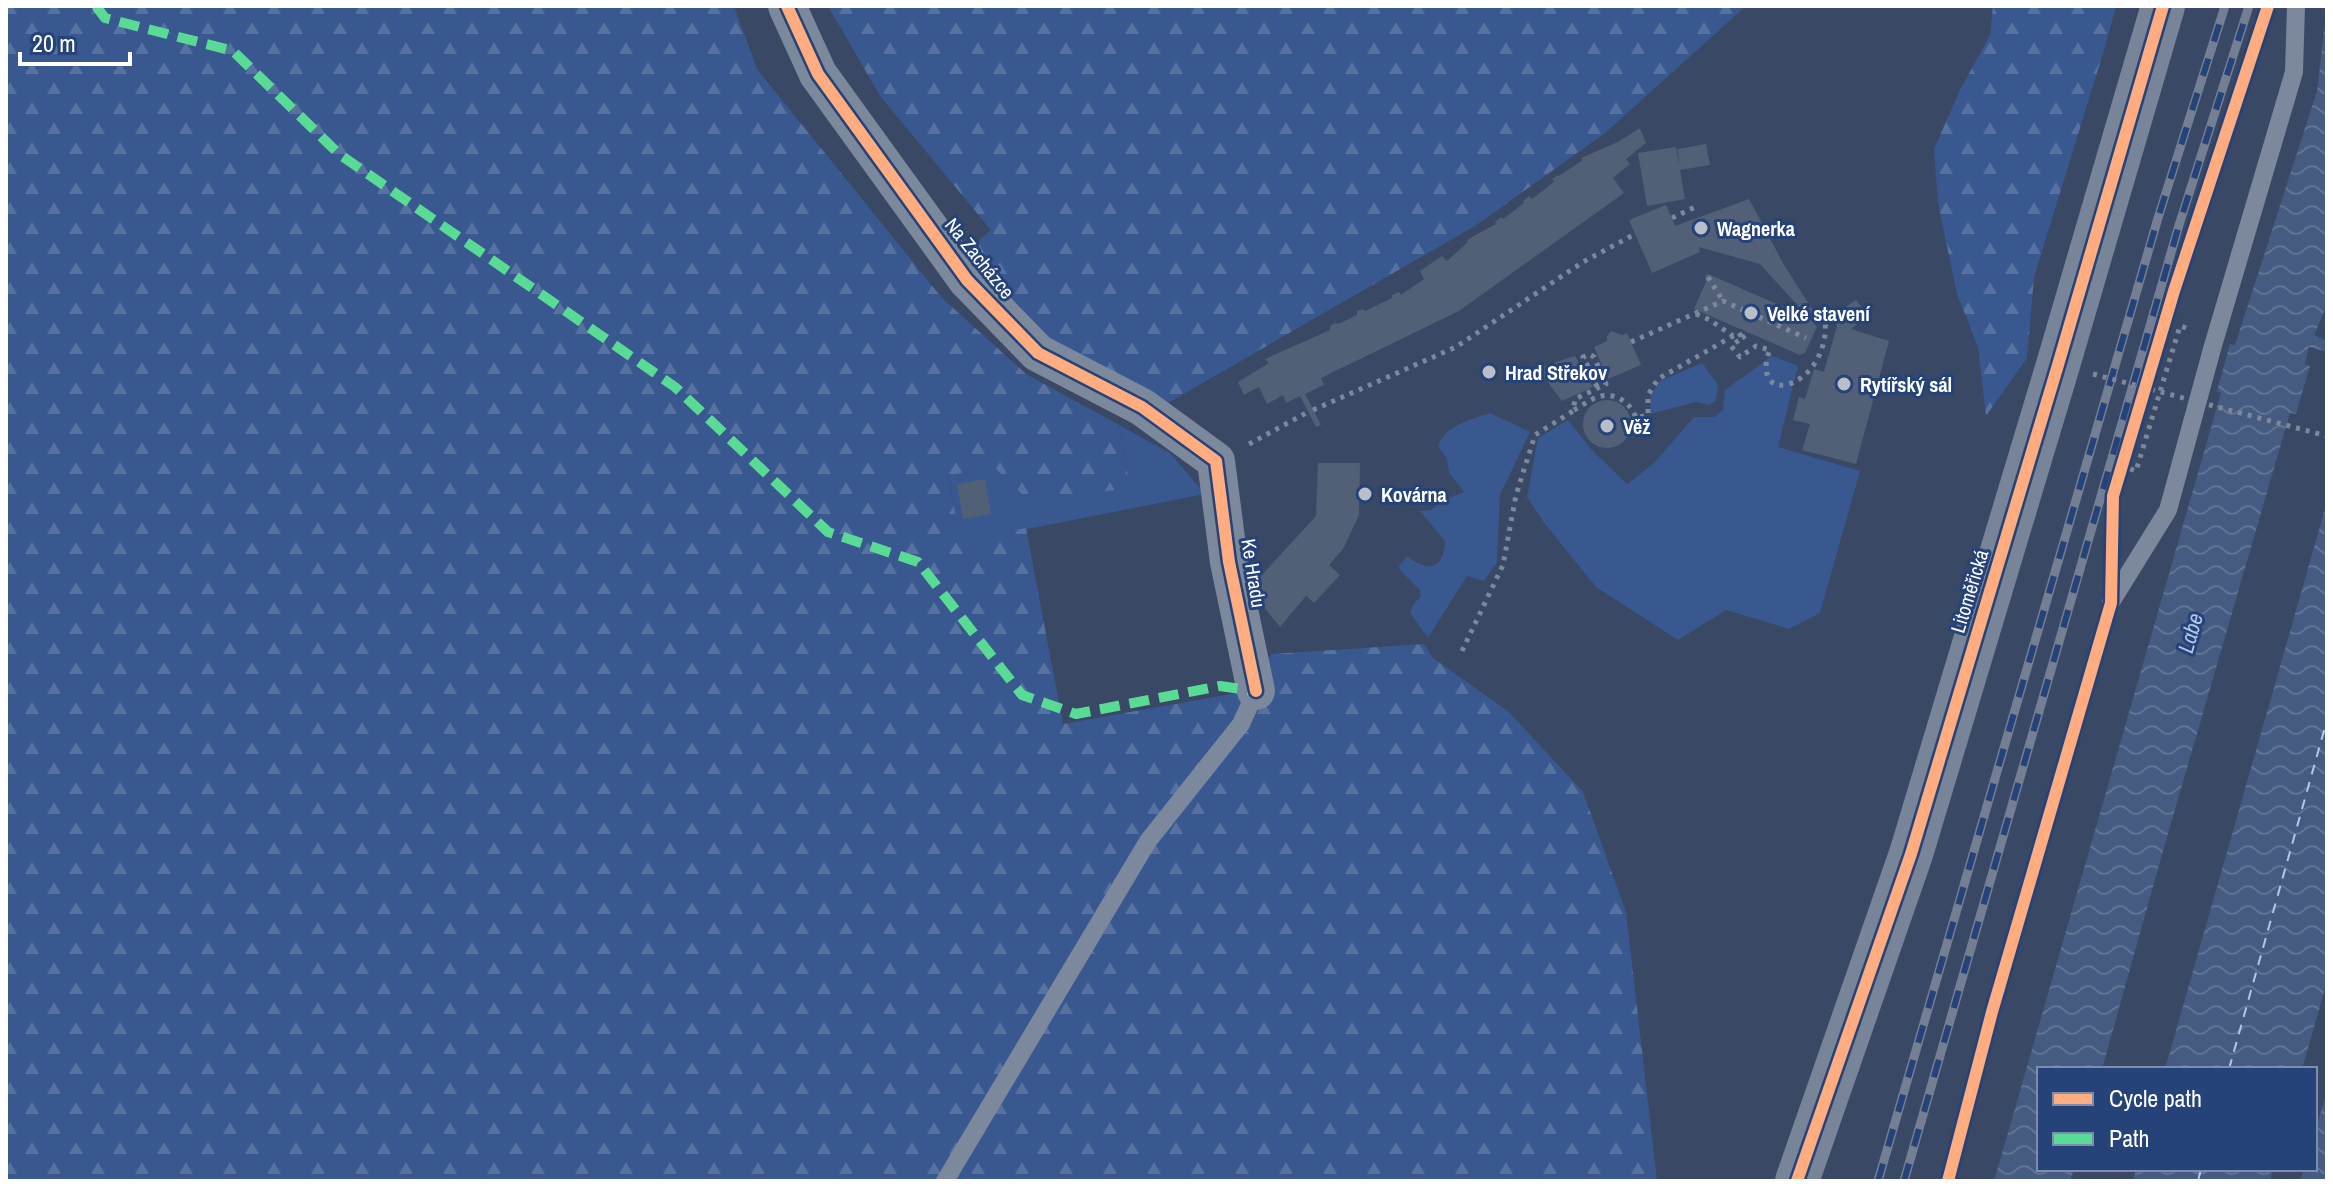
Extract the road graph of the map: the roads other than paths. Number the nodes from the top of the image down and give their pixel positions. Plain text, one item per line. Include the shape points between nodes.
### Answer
1 (787, 6) edge
2 (2163, 6) edge
3 (2296, 6) edge
4 (1216, 461) joint
5 (2111, 602) dead end
6 (1256, 691) joint
7 (945, 1181) edge
8 (1797, 1181) edge

1 - 4 street, Na Zacházce via 818,74 967,280 1038,353 1142,407
2 - 8 main road, Litoměřická via 1911,854
3 - 5 lane via 2294,72 2168,510
4 - 6 street, Ke Hradu via 1229,562
6 - 7 lane, Ke Hradu via 1241,724 1148,841

